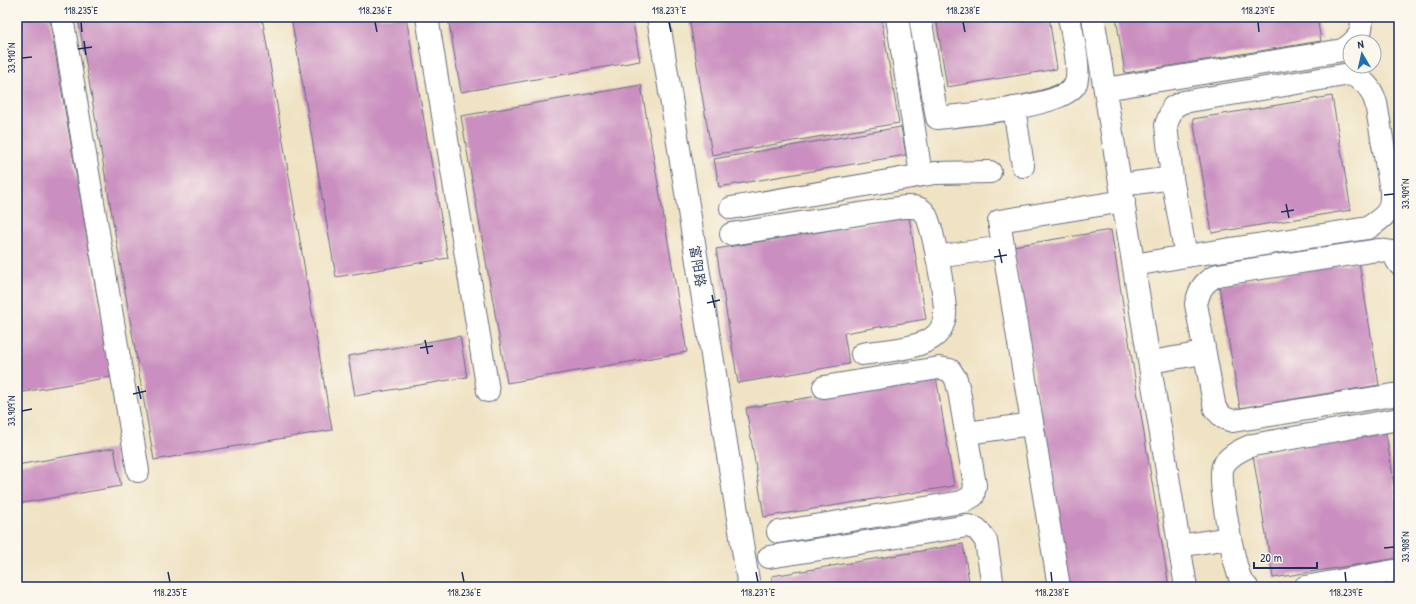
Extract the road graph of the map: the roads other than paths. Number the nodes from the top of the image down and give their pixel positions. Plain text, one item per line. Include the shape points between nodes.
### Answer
1 (62, 17) edge
2 (427, 17) edge
3 (658, 17) edge
4 (897, 17) edge
5 (920, 17) edge
6 (1069, 17) edge
7 (1093, 17) edge
8 (1361, 17) edge
9 (1360, 34) edge
10 (1342, 50) edge
11 (1105, 89) junction
12 (1014, 108) junction
13 (1023, 166) dead end
14 (990, 172) dead end
15 (922, 175) junction
16 (1172, 178) junction
17 (1122, 193) junction
18 (731, 208) dead end
19 (731, 234) dead end
20 (1003, 247) junction
21 (1186, 256) junction
22 (936, 257) junction
23 (1399, 264) edge
24 (1134, 265) junction
25 (1204, 353) junction
26 (862, 354) dead end
27 (1150, 362) junction
28 (824, 387) dead end
29 (488, 391) dead end
30 (1399, 394) edge
31 (1399, 419) edge
32 (1032, 424) junction
33 (967, 433) junction
34 (138, 471) dead end
35 (778, 532) dead end
36 (1229, 538) junction
37 (1179, 546) junction
38 (769, 557) dead end
39 (1399, 570) edge
40 (749, 587) edge
41 (993, 587) edge
42 (1059, 587) edge
43 (1186, 587) edge
44 (1247, 587) edge
45 (1305, 587) edge

1 - 34 street
2 - 29 street
3 - 40 street, 富阳路
4 - 15 street
5 - 12 street via 937,118
6 - 12 street via 1078,70 1075,84 1067,94 1053,100
7 - 11 street
8 - 9 street
10 - 11 street
11 - 17 street
12 - 13 street
14 - 15 street via 936,172
15 - 18 street
16 - 17 street
16 - 21 street
16 - 21 street via 1166,125 1173,107 1183,102 1350,74 1364,81 1372,90 1390,191 1391,205 1382,218 1368,228
17 - 20 street via 999,221
17 - 24 street
19 - 22 street via 914,207 923,211 929,220
20 - 22 street
20 - 32 street
21 - 24 street
22 - 26 street via 945,311 942,325 935,336 915,346
23 - 25 street via 1392,252 1378,250 1217,275 1205,282 1196,304
24 - 27 street
25 - 27 street
25 - 30 street via 1215,409 1224,418 1233,421
27 - 37 street
28 - 33 street via 939,368 950,370 956,379
31 - 36 street via 1253,445 1229,459 1222,467 1222,481
32 - 33 street
32 - 42 street
33 - 35 street via 975,485 974,496 962,502
36 - 37 street
36 - 44 street via 1241,580
37 - 43 street
38 - 41 street via 968,526 977,529 986,541
39 - 45 street

